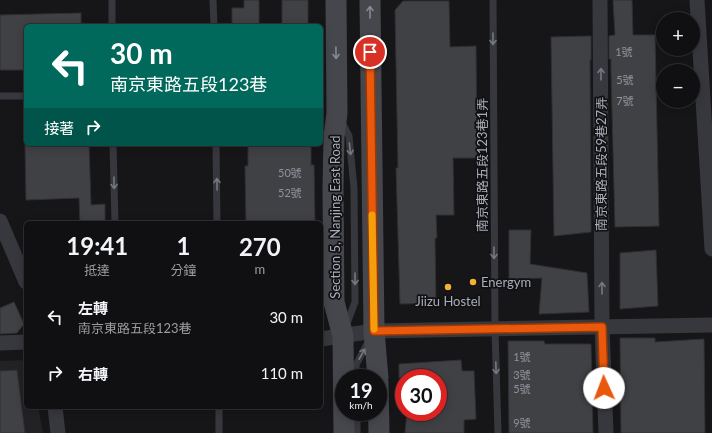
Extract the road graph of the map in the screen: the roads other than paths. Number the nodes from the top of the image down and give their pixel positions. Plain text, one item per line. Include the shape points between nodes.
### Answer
1 (112, 0) edge
2 (213, 0) edge
3 (336, 0) edge
4 (370, 0) edge
5 (493, 0) edge
6 (600, 0) edge
7 (697, 0) edge
8 (112, 24) edge
9 (214, 24) edge
10 (0, 96) edge
11 (24, 96) edge
12 (113, 146) edge
13 (216, 146) edge
14 (0, 221) edge
15 (115, 221) edge
16 (218, 221) edge
17 (712, 249) edge
18 (24, 277) edge
19 (712, 326) edge
20 (602, 327) junction
21 (495, 329) junction
22 (374, 331) junction
23 (343, 336) junction
24 (323, 339) edge
25 (24, 342) edge
26 (0, 344) edge
27 (356, 369) edge
28 (377, 369) edge
29 (55, 409) edge
30 (219, 409) edge
31 (357, 421) edge
32 (379, 421) edge
33 (58, 433) edge
34 (219, 433) edge
35 (344, 433) edge
36 (357, 433) edge
37 (379, 433) edge
38 (498, 433) edge
39 (606, 433) edge

1 - 8 lane
2 - 9 lane
3 -> 23 main road, Section 5, Nanjing East Road via 334,302
22 -> 4 main road
5 -> 21 lane, 南京東路五段123巷1弄
20 -> 6 street, 南京東路五段59巷27弄
7 - 17 street
10 - 11 lane
12 -> 15 lane
16 -> 13 lane
14 - 18 street
19 - 20 street
20 - 21 street
20 - 39 street, 南京東路五段59巷27弄
21 - 22 street
21 -> 38 lane, 南京東路五段123巷1弄
22 - 23 street
27 -> 22 lane
22 - 28 main road
23 - 24 street
23 - 35 main road, Section 5, Nanjing East Road
25 - 26 street
29 - 33 street
30 - 34 lane
31 - 36 lane
32 - 37 main road

